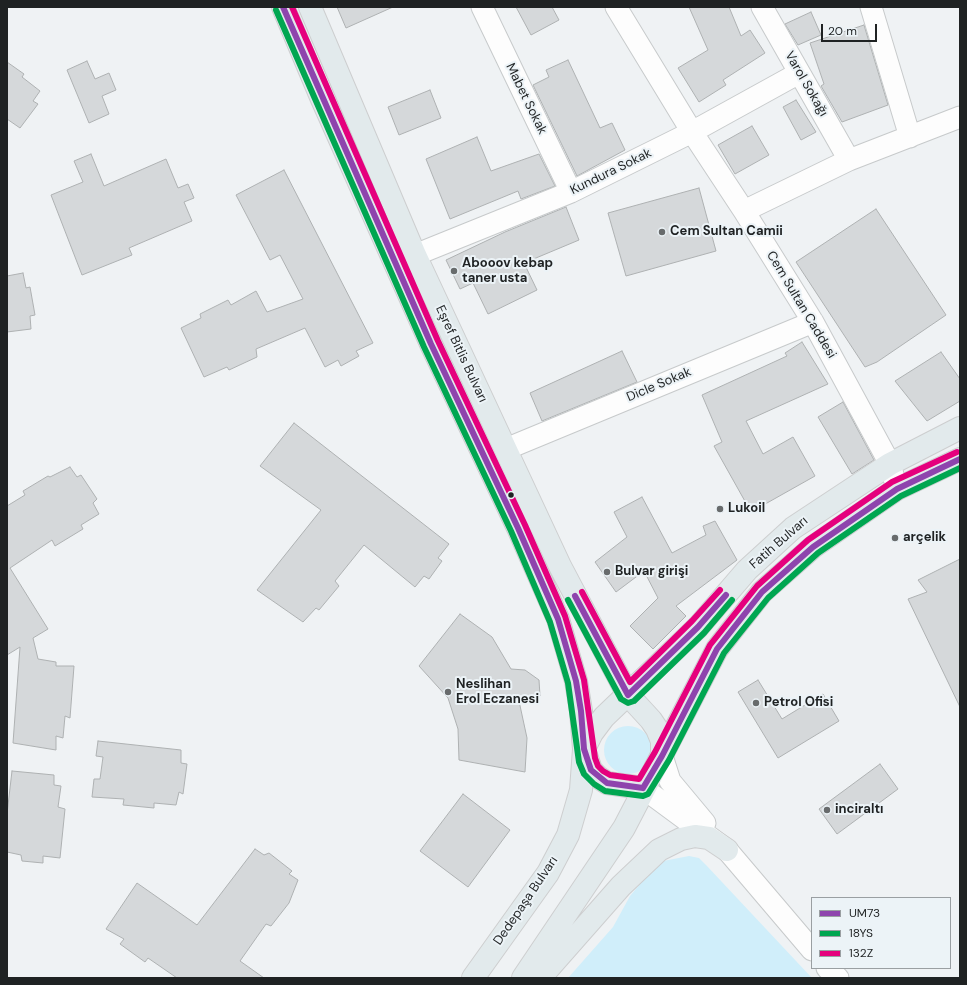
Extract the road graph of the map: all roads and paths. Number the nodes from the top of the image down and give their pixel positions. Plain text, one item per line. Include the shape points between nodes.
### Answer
1 (283, 7) edge
2 (310, 7) edge
3 (482, 7) edge
4 (616, 7) edge
5 (762, 7) edge
6 (871, 7) edge
7 (799, 73) junction
8 (960, 117) edge
9 (692, 132) junction
10 (910, 137) junction
11 (849, 160) junction
12 (571, 192) junction
13 (744, 210) junction
14 (415, 255) junction
15 (813, 322) junction
16 (960, 428) edge
17 (506, 449) junction
18 (890, 464) junction
19 (958, 465) edge
20 (897, 489) junction
21 (628, 695) junction
22 (584, 749) junction
23 (662, 756) junction
24 (643, 788) junction
25 (727, 850) junction
26 (811, 949) edge
27 (828, 969) edge
28 (473, 978) edge
29 (523, 978) edge
30 (540, 978) edge
31 (838, 978) edge

1 - 22 main road, Eşref Bitlis Bulvarı via 431,344 558,619 576,681
2 - 14 main road, Eşref Bitlis Bulvarı
3 - 12 street, Mabet Sokak
4 - 9 street, Cem Sultan Caddesi
5 - 7 street, Varol Sokağı
6 - 10 street
7 - 9 street, Kundura Sokak
7 - 11 street, Varol Sokağı
8 - 10 street
9 - 12 street, Kundura Sokak
9 - 13 street, Cem Sultan Caddesi
10 - 11 street
11 - 13 street
12 - 14 street, Kundura Sokak
13 - 15 street, Cem Sultan Caddesi
14 - 17 main road, Eşref Bitlis Bulvarı
15 - 17 street, Dicle Sokak
15 - 18 street, Cem Sultan Caddesi
16 - 18 main road, Fatih Bulvarı
17 - 21 main road, Eşref Bitlis Bulvarı via 560,566
18 - 20 street, Cem Sultan Caddesi
18 - 21 main road, Fatih Bulvarı via 793,528 747,570 698,626
19 - 20 main road, Fatih Bulvarı
20 - 23 main road, Fatih Bulvarı via 813,547 762,592 717,649
21 - 22 main road via 604,717
21 - 23 main road via 657,729 662,741
22 - 24 main road via 591,770 598,777 607,782
22 - 28 main road, Dedepaşa Bulvarı via 581,790 568,835 548,873
23 - 24 main road, Fatih Bulvarı
23 - 25 street via 670,781
24 - 25 street
24 - 29 main road via 624,828
25 - 26 street
25 - 30 main road via 709,838 695,836 681,839 659,850 620,886
27 - 31 street

